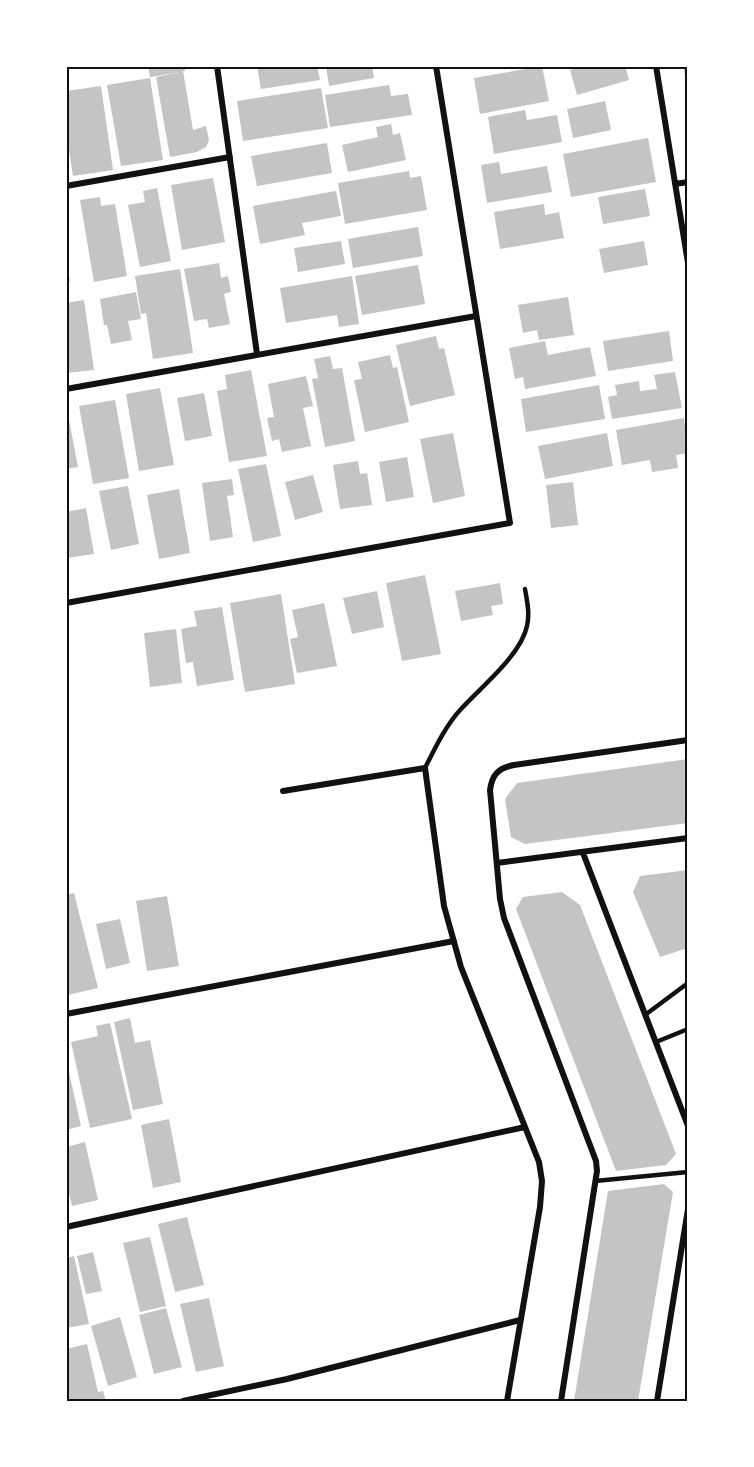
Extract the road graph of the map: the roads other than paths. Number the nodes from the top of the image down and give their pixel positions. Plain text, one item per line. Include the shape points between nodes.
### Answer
1 (217, 66) edge
2 (436, 66) edge
3 (656, 66) edge
4 (230, 157) junction
5 (688, 182) edge
6 (675, 184) junction
7 (66, 186) edge
8 (688, 263) edge
9 (476, 316) junction
10 (257, 354) junction
11 (66, 389) edge
12 (525, 589) dead end
13 (66, 603) edge
14 (688, 740) edge
15 (425, 768) junction
16 (283, 791) dead end
17 (688, 838) edge
18 (584, 853) junction
19 (497, 863) junction
20 (454, 941) junction
21 (688, 983) edge
22 (66, 1014) edge
23 (645, 1015) junction
24 (688, 1029) edge
25 (656, 1042) junction
26 (688, 1126) edge
27 (525, 1127) junction
28 (688, 1172) edge
29 (595, 1182) junction
30 (688, 1209) edge
31 (66, 1227) edge
32 (520, 1320) junction
33 (183, 1401) edge
34 (507, 1401) edge
35 (561, 1401) edge
36 (657, 1401) edge

1 - 4 street
2 - 9 street
3 - 6 street
4 - 7 street
4 - 10 street
5 - 6 street
6 - 8 street
9 - 10 street
9 - 13 street via 510,523
10 - 11 street
12 - 15 lane via 527,628 501,669 459,710
14 - 19 street via 514,765 497,771 489,790
15 - 16 street
15 - 20 street via 444,906
17 - 18 street
18 - 19 street
18 - 23 street
19 - 29 street via 504,918 592,1151 597,1171
20 - 22 street
20 - 27 street
21 - 23 lane
23 - 25 street
24 - 25 lane
25 - 26 street
27 - 31 street
27 - 32 street via 542,1181
28 - 29 lane
29 - 35 street
30 - 36 street
32 - 33 street
32 - 34 street

